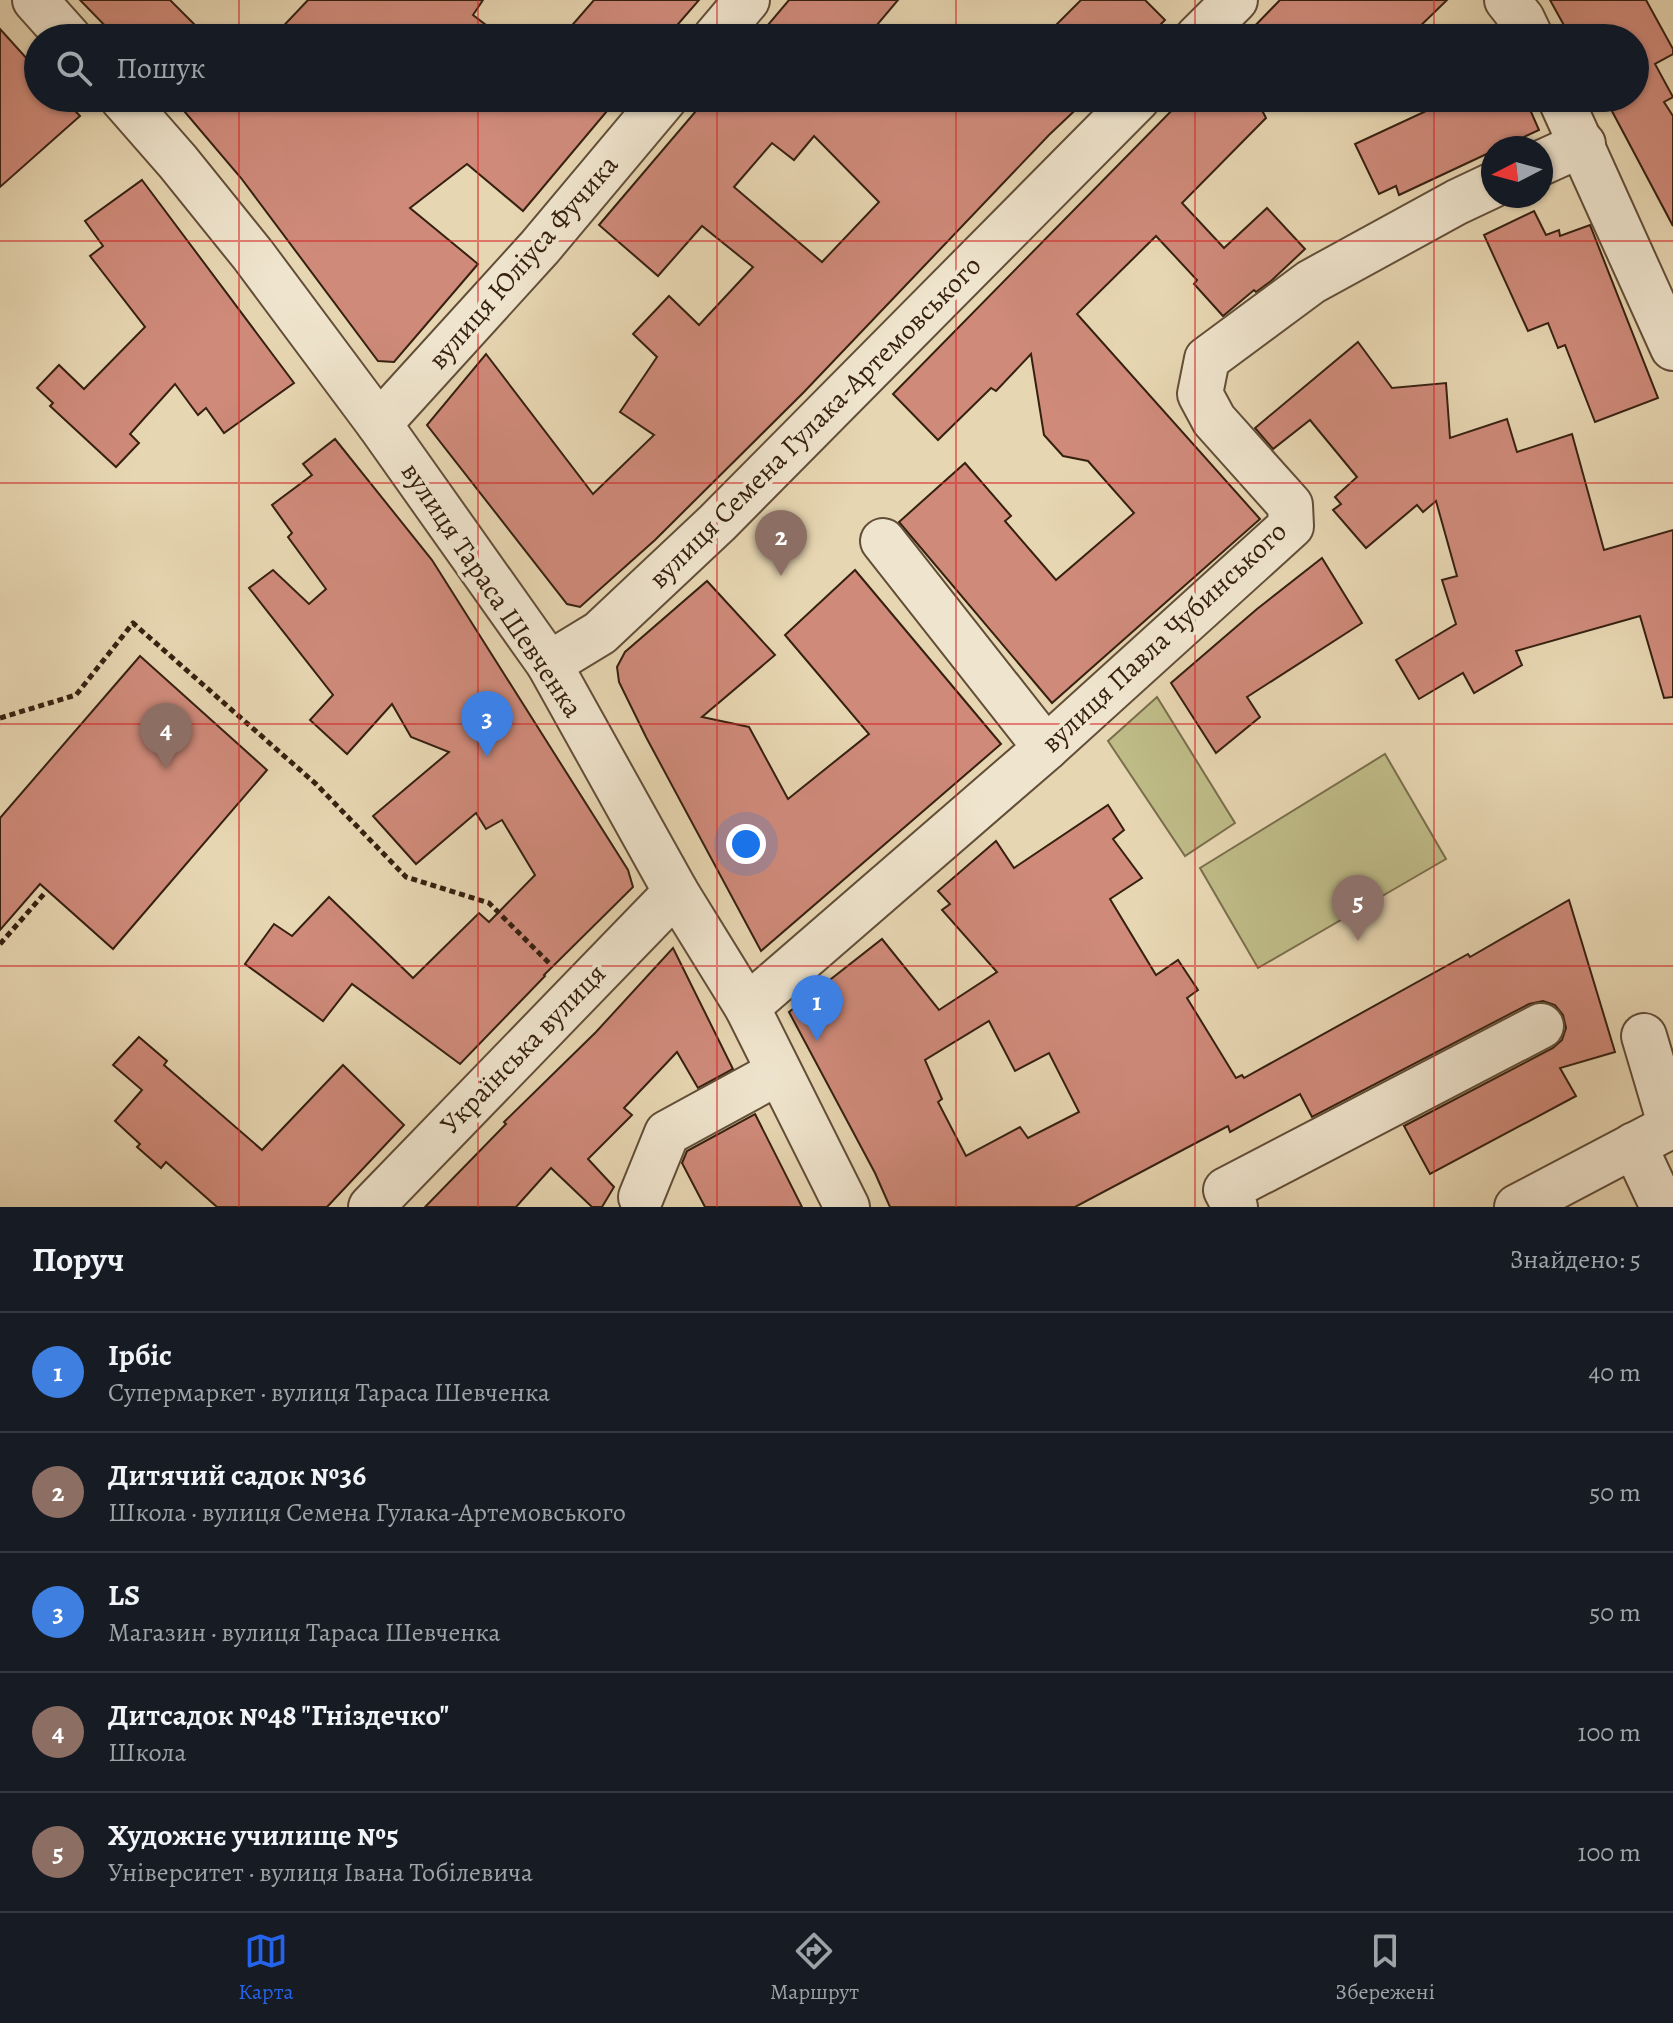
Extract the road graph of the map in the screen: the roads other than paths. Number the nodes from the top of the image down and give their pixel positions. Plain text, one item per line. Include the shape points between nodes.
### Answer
1 (747, 0) edge
2 (1235, 0) edge
3 (1507, 0) edge
4 (727, 24) edge
5 (1211, 24) edge
6 (1524, 24) edge
7 (134, 112) edge
8 (653, 112) edge
9 (1124, 112) edge
10 (1567, 112) edge
11 (1583, 144) junction
12 (1553, 158) edge
13 (1481, 191) edge
14 (1673, 348) edge
15 (379, 424) junction
16 (883, 541) dead end
17 (549, 664) junction
18 (1046, 748) junction
19 (676, 892) junction
20 (747, 1007) junction
21 (1541, 1026) dead end
22 (1644, 1036) dead end
23 (779, 1072) junction
24 (1659, 1132) edge
25 (641, 1197) dead end
26 (371, 1207) edge
27 (847, 1207) edge
28 (1235, 1207) edge
29 (1517, 1207) edge
30 (1663, 1207) edge

1 - 4 street
2 - 5 street
3 - 6 street
7 - 15 street, вулиця Тараса Шевченка via 253,255
8 - 15 street, вулиця Юліуса Фучика via 540,247
9 - 17 street, вулиця Семена Гулака-Артемовського via 717,523 600,633
10 - 11 street
11 - 12 street
11 - 14 street
13 - 18 street, вулиця Павла Чубинського via 1311,282 1207,359 1200,394 1214,420 1290,505 1291,526
15 - 17 street, вулиця Тараса Шевченка
16 - 18 street
17 - 19 street, вулиця Тараса Шевченка
18 - 20 street, вулиця Павла Чубинського
19 - 20 street, вулиця Тараса Шевченка
19 - 26 street, Українська вулиця
20 - 23 street, вулиця Тараса Шевченка
21 - 28 street via 1226,1190
22 - 24 street
23 - 25 street via 667,1133
23 - 27 street, вулиця Тараса Шевченка
24 - 29 street
24 - 30 street

